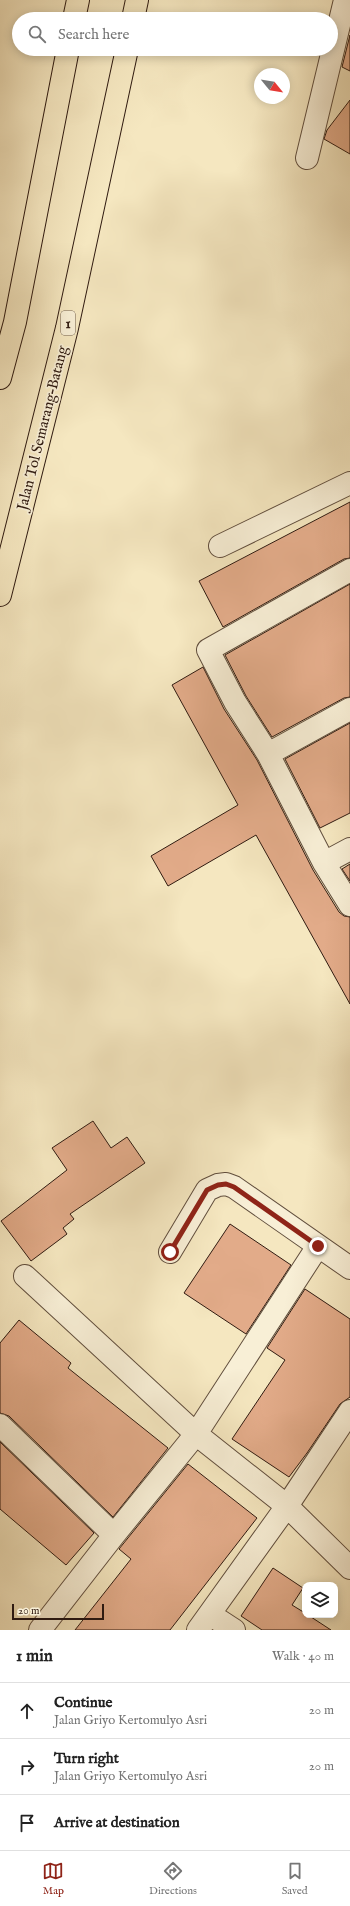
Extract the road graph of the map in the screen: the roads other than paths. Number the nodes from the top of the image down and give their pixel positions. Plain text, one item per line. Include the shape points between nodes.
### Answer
1 (78, 0) edge
2 (137, 0) edge
3 (346, 0) edge
4 (75, 12) edge
5 (134, 12) edge
6 (338, 32) edge
7 (67, 56) edge
8 (125, 56) edge
9 (332, 56) edge
10 (307, 158) dead end
11 (0, 378) edge
12 (350, 482) edge
13 (220, 546) dead end
14 (350, 570) edge
15 (0, 595) edge
16 (350, 709) edge
17 (268, 754) junction
18 (350, 849) edge
19 (324, 863) junction
20 (350, 904) edge
21 (318, 1246) junction
22 (170, 1252) dead end
23 (350, 1268) edge
24 (25, 1276) dead end
25 (350, 1411) edge
26 (0, 1425) edge
27 (196, 1434) junction
28 (287, 1506) junction
29 (114, 1535) junction
30 (350, 1568) edge
31 (204, 1622) edge
32 (40, 1630) edge
33 (234, 1630) edge

1 - 4 highway
2 - 5 highway
3 - 6 street
7 - 11 highway via 15,322
8 - 15 highway, Jalan Tol Semarang–Batang / 1 via 67,328
9 - 10 street
12 - 13 street
14 - 17 street via 208,650 235,702
16 - 17 street
17 - 19 street
18 - 19 street
19 - 20 street
21 - 22 street via 226,1184 207,1190
21 - 23 street
21 - 27 street
24 - 27 street
25 - 28 street
26 - 29 street
27 - 28 street
27 - 29 street
28 - 30 street
28 - 31 street
29 - 32 street
31 - 33 street

